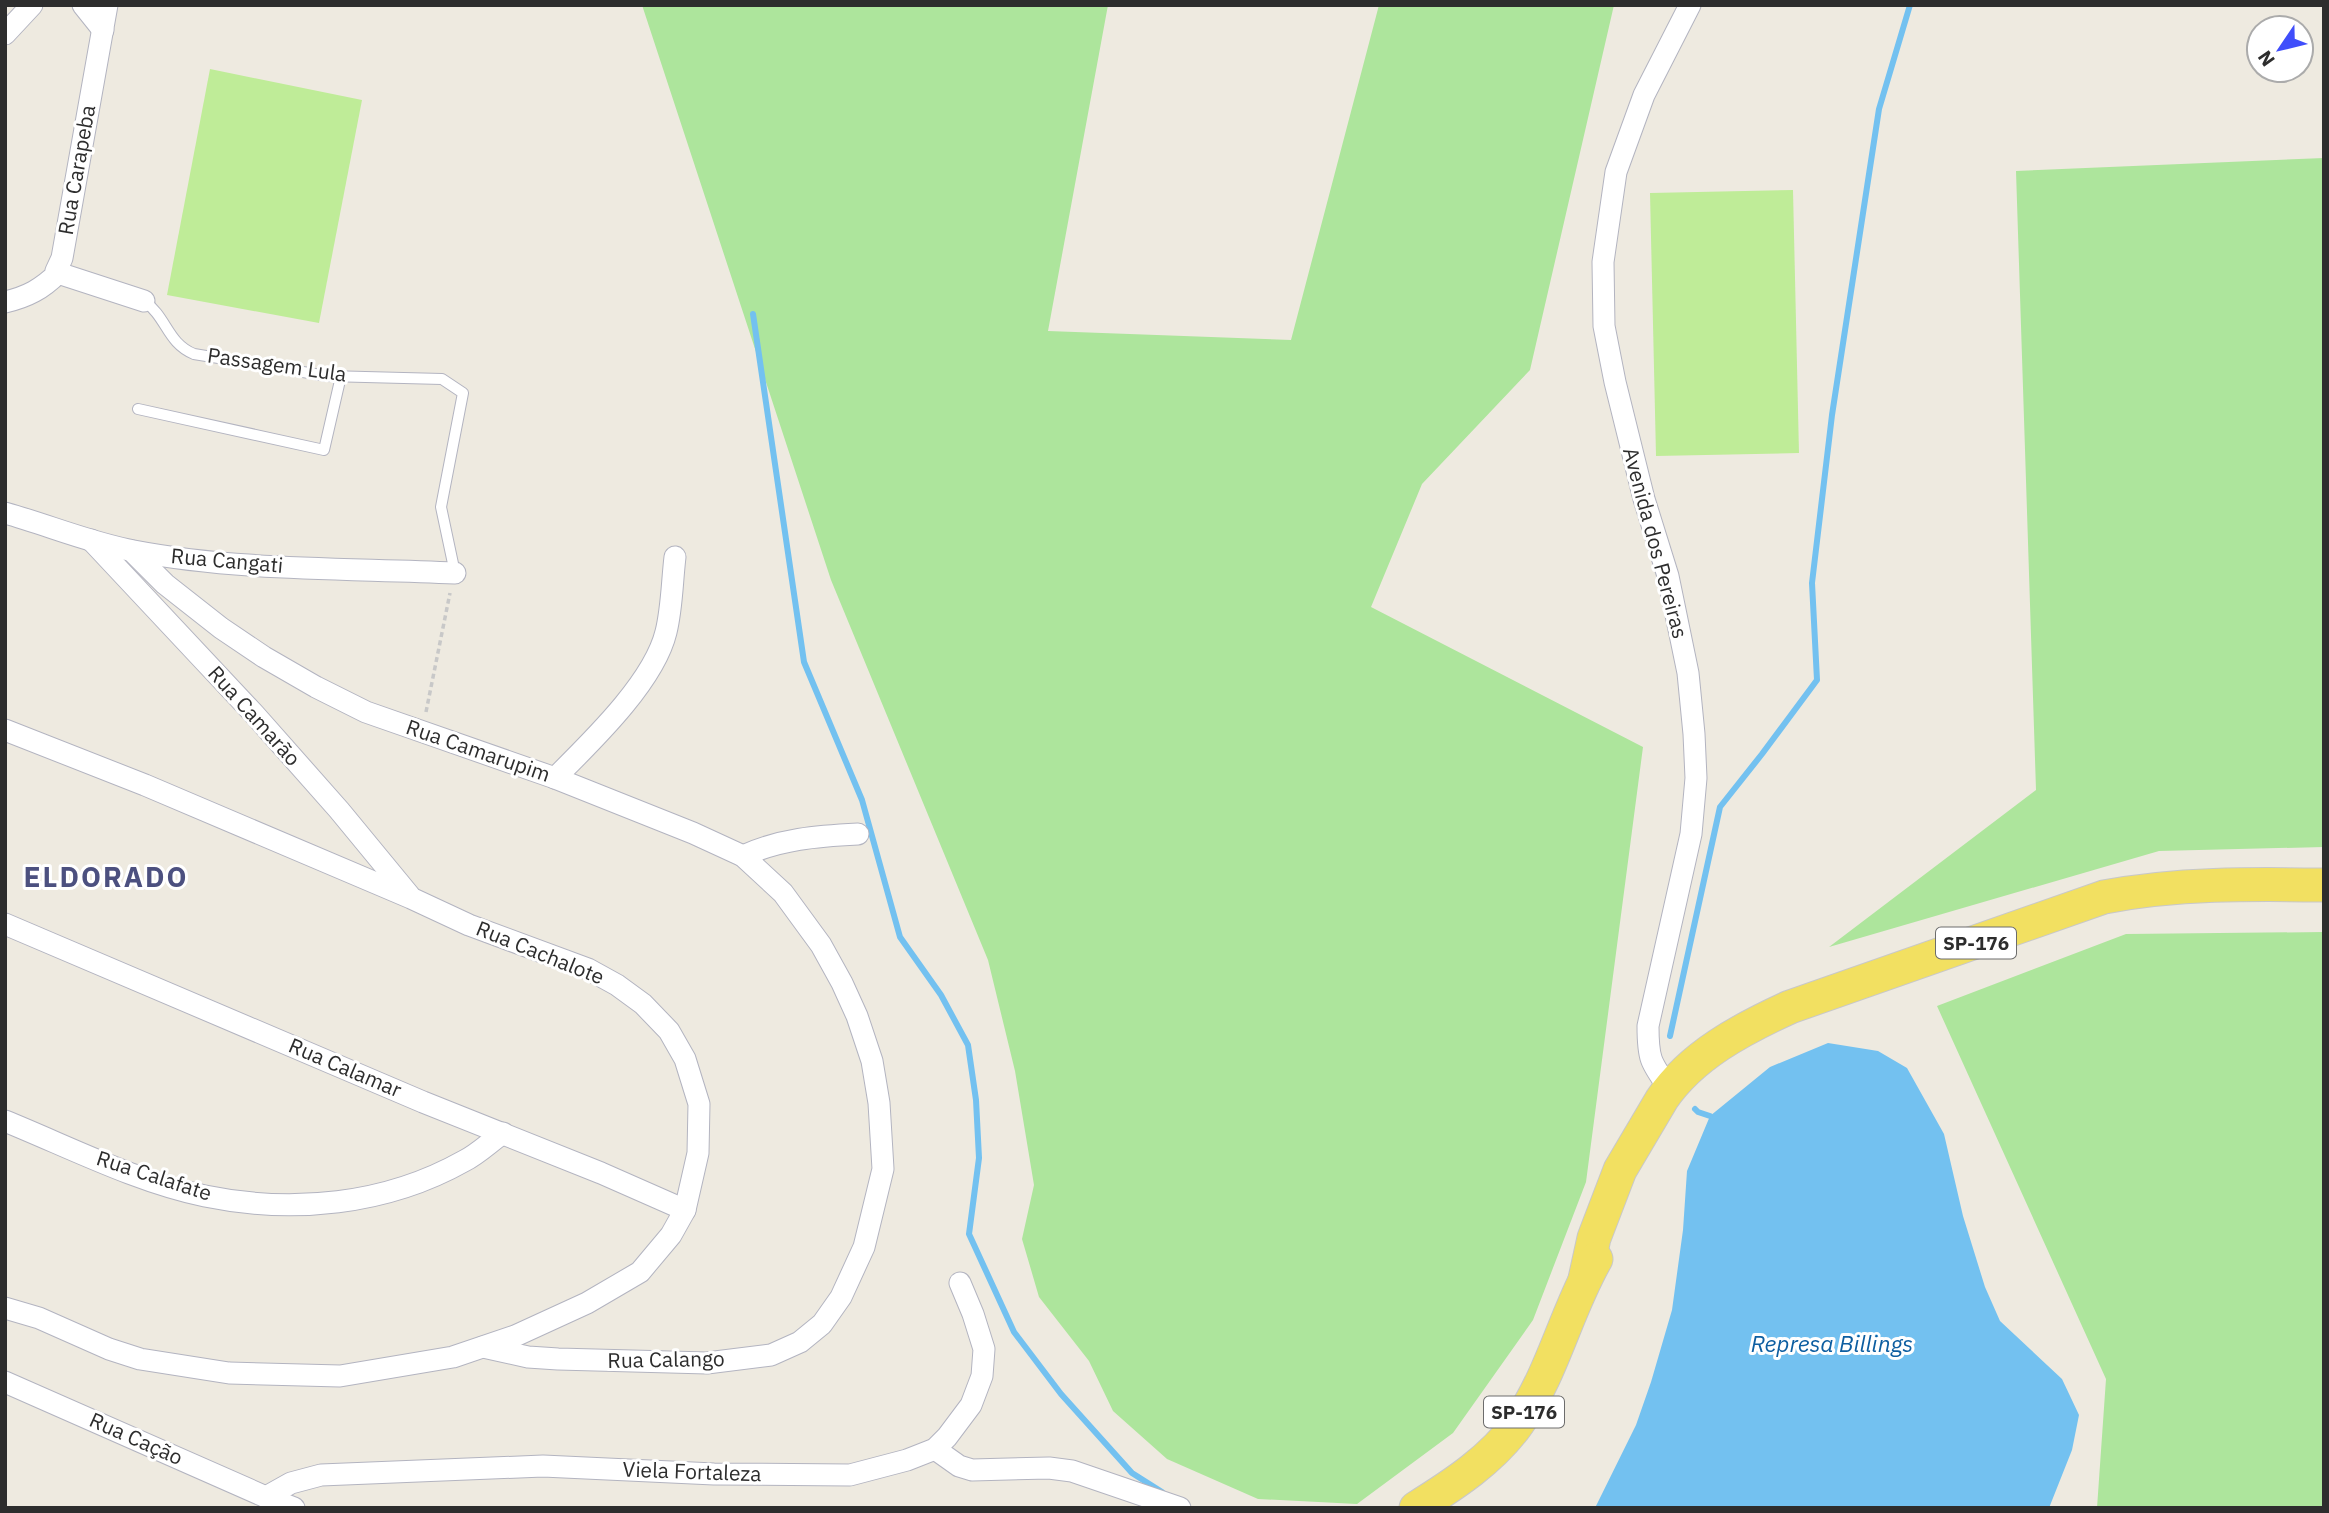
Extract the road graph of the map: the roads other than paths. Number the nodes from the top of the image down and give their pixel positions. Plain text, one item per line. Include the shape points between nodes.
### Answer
1 (32, 5) edge
2 (83, 5) edge
3 (107, 5) edge
4 (1690, 5) edge
5 (103, 30) junction
6 (5, 34) edge
7 (58, 273) junction
8 (144, 301) joint
9 (5, 302) edge
10 (341, 376) junction
11 (138, 409) dead end
12 (5, 513) edge
13 (91, 540) junction
14 (132, 551) junction
15 (675, 557) dead end
16 (454, 573) joint
17 (5, 730) edge
18 (555, 778) junction
19 (858, 834) dead end
20 (743, 856) junction
21 (2324, 885) edge
22 (411, 898) junction
23 (5, 924) edge
24 (1665, 1094) junction
25 (5, 1121) edge
26 (503, 1133) junction
27 (685, 1210) junction
28 (960, 1283) dead end
29 (5, 1308) edge
30 (483, 1347) junction
31 (5, 1382) edge
32 (935, 1449) junction
33 (266, 1497) junction
34 (294, 1508) edge
35 (1180, 1508) edge
36 (1416, 1508) edge

1 - 6 street
2 - 5 street
3 - 5 street, Rua Carapeba
4 - 24 street, Avenida dos Pereiras via 1644,95 1616,172 1603,262 1604,326 1638,478 1668,576 1695,734 1690,834 1648,1026 1648,1052
5 - 7 street, Rua Carapeba
7 - 8 street, Passagem Lula
7 - 9 street via 44,288
8 - 10 lane, Passagem Lula via 154,308 178,345 194,354
10 - 11 lane via 324,450
10 - 16 lane, Passagem Lula via 442,379 463,393 441,507
12 - 13 street, Rua Cangati
13 - 14 street, Rua Cangati
13 - 22 street, Rua Camarão via 255,715
14 - 16 street, Rua Cangati via 216,562
14 - 18 street, Rua Camarupim via 221,628 316,687 366,712
15 - 18 street via 665,635 655,659 607,723
17 - 22 street, Rua Cachalote
18 - 20 street, Rua Camarupim
19 - 20 street via 799,838
20 - 30 street, Rua Calango via 783,893 821,945 857,1016 872,1061 883,1169 864,1247 841,1297 822,1324 800,1342 771,1355 706,1363 592,1361 528,1357
21 - 24 main road, SP-176 via 2172,887 2104,897 1790,1007 1729,1037
22 - 27 street, Rua Cachalote via 469,926 597,974 643,1004 669,1031 685,1059 699,1104 698,1153
23 - 26 street, Rua Calamar
24 - 36 main road, SP-176 via 1627,1208 1585,1279 1518,1423 1485,1458
25 - 26 street, Rua Calafate via 131,1173 204,1196 275,1206 379,1195 436,1176
26 - 27 street, Rua Calamar
27 - 30 street, Rua Cachalote via 640,1272 587,1303
28 - 32 street, Viela Fortaleza via 984,1349 982,1376 971,1405
29 - 30 street, Rua Cachalote via 140,1359 229,1373 340,1376 453,1357
31 - 33 street, Rua Cação
32 - 33 street, Viela Fortaleza via 850,1475 543,1466 321,1475 290,1483
32 - 35 street via 972,1470 1072,1471
33 - 34 street, Rua Cação

